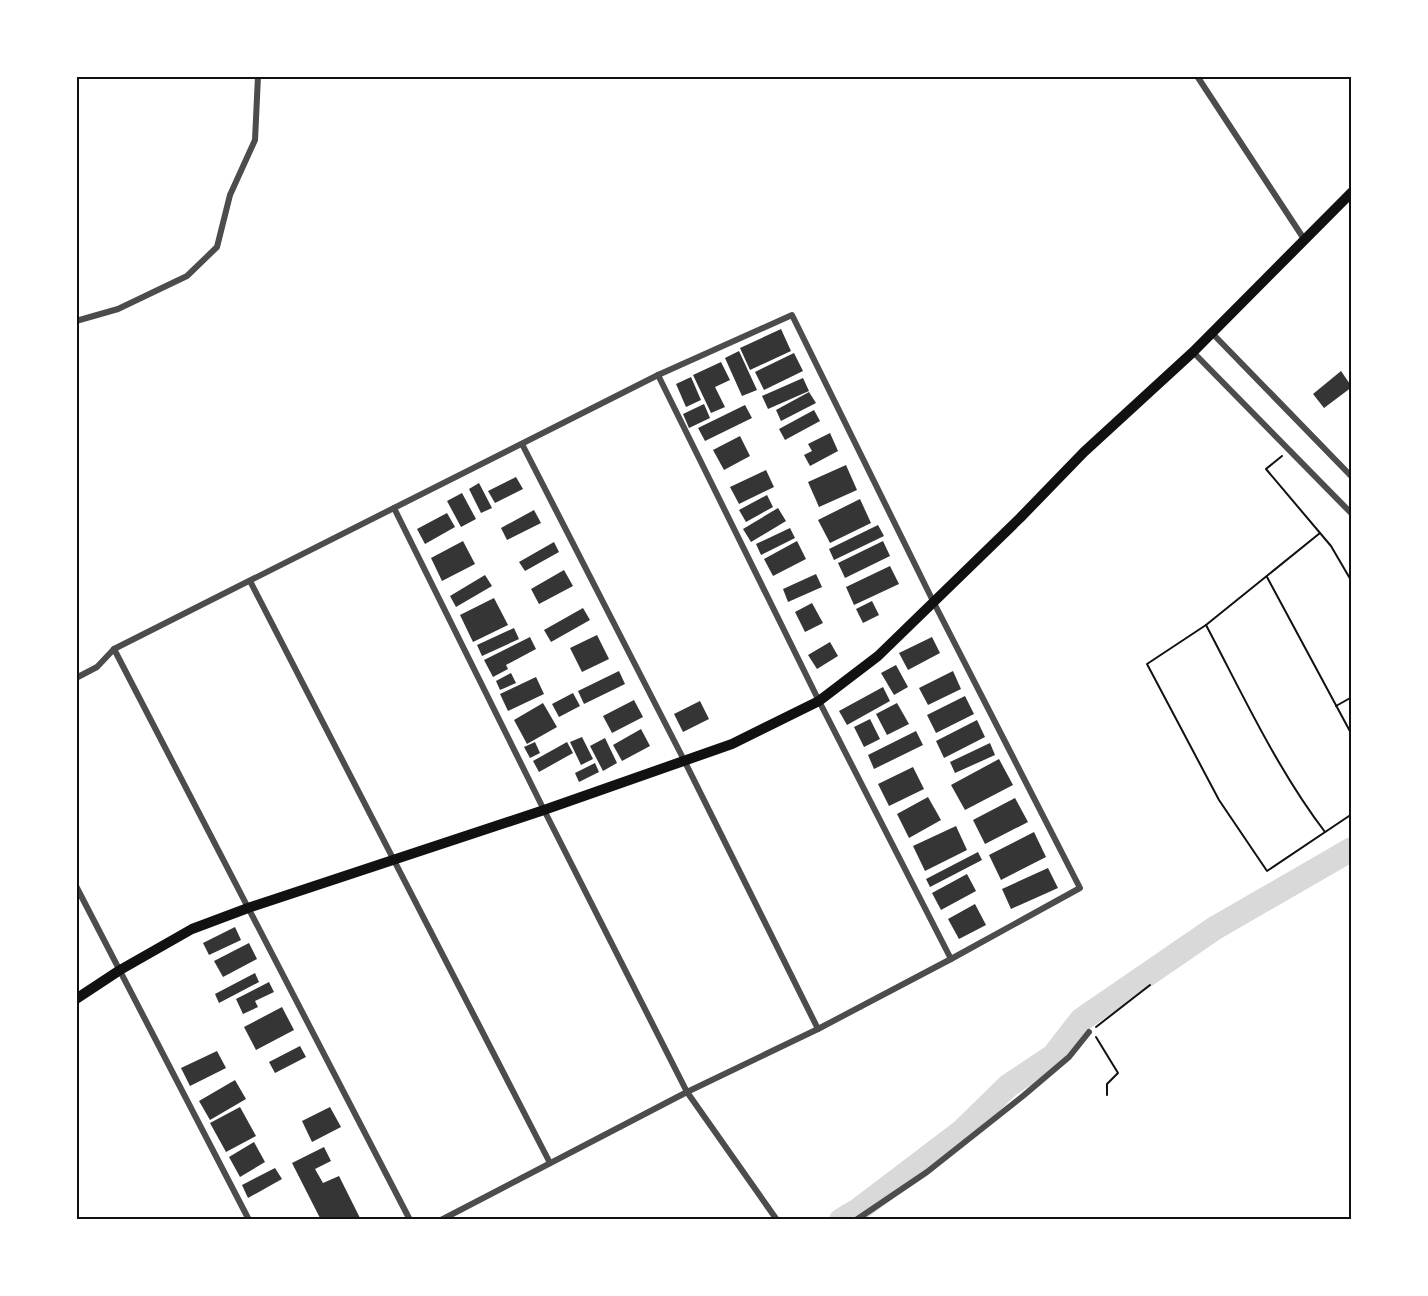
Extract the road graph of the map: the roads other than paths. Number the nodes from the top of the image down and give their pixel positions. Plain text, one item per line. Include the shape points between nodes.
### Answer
1 (258, 76) edge
2 (1197, 76) edge
3 (1352, 192) edge
4 (1304, 239) junction
5 (76, 321) edge
6 (1212, 332) junction
7 (1193, 352) junction
8 (658, 375) junction
9 (522, 444) junction
10 (1352, 477) edge
11 (394, 508) junction
12 (1352, 514) edge
13 (250, 581) junction
14 (933, 601) junction
15 (114, 649) junction
16 (76, 678) edge
17 (819, 701) junction
18 (684, 760) junction
19 (544, 810) junction
20 (393, 860) junction
21 (76, 885) edge
22 (248, 908) junction
23 (951, 959) junction
24 (120, 970) junction
25 (76, 999) edge
26 (818, 1029) junction
27 (1089, 1032) road end
28 (687, 1092) junction
29 (550, 1163) junction
30 (249, 1220) edge
31 (410, 1220) edge
32 (441, 1220) edge
33 (777, 1220) edge
34 (856, 1220) edge

1 - 5 street via 255,140 230,195 217,247 187,276 118,309
2 - 4 street
3 - 4 highway
4 - 6 highway
6 - 7 highway
6 - 10 street
7 - 12 street
7 - 14 highway via 1084,452
8 - 9 street
8 - 14 street via 792,315
8 - 17 street
9 - 11 street
9 - 18 street
11 - 13 street
11 - 19 street
13 - 15 street
13 - 20 street
14 - 17 highway via 878,656
14 - 23 street via 1080,888
15 - 16 street via 97,667
15 - 22 street
17 - 18 highway via 732,744
17 - 23 street
18 - 19 highway
18 - 26 street
19 - 20 highway
19 - 28 street
20 - 22 highway
20 - 29 street
21 - 24 street
22 - 24 highway via 192,929
22 - 31 street
23 - 26 street
24 - 25 highway
24 - 30 street
26 - 28 street
27 - 34 street via 1069,1057 1023,1096 927,1172
28 - 29 street
28 - 33 street
29 - 32 street

